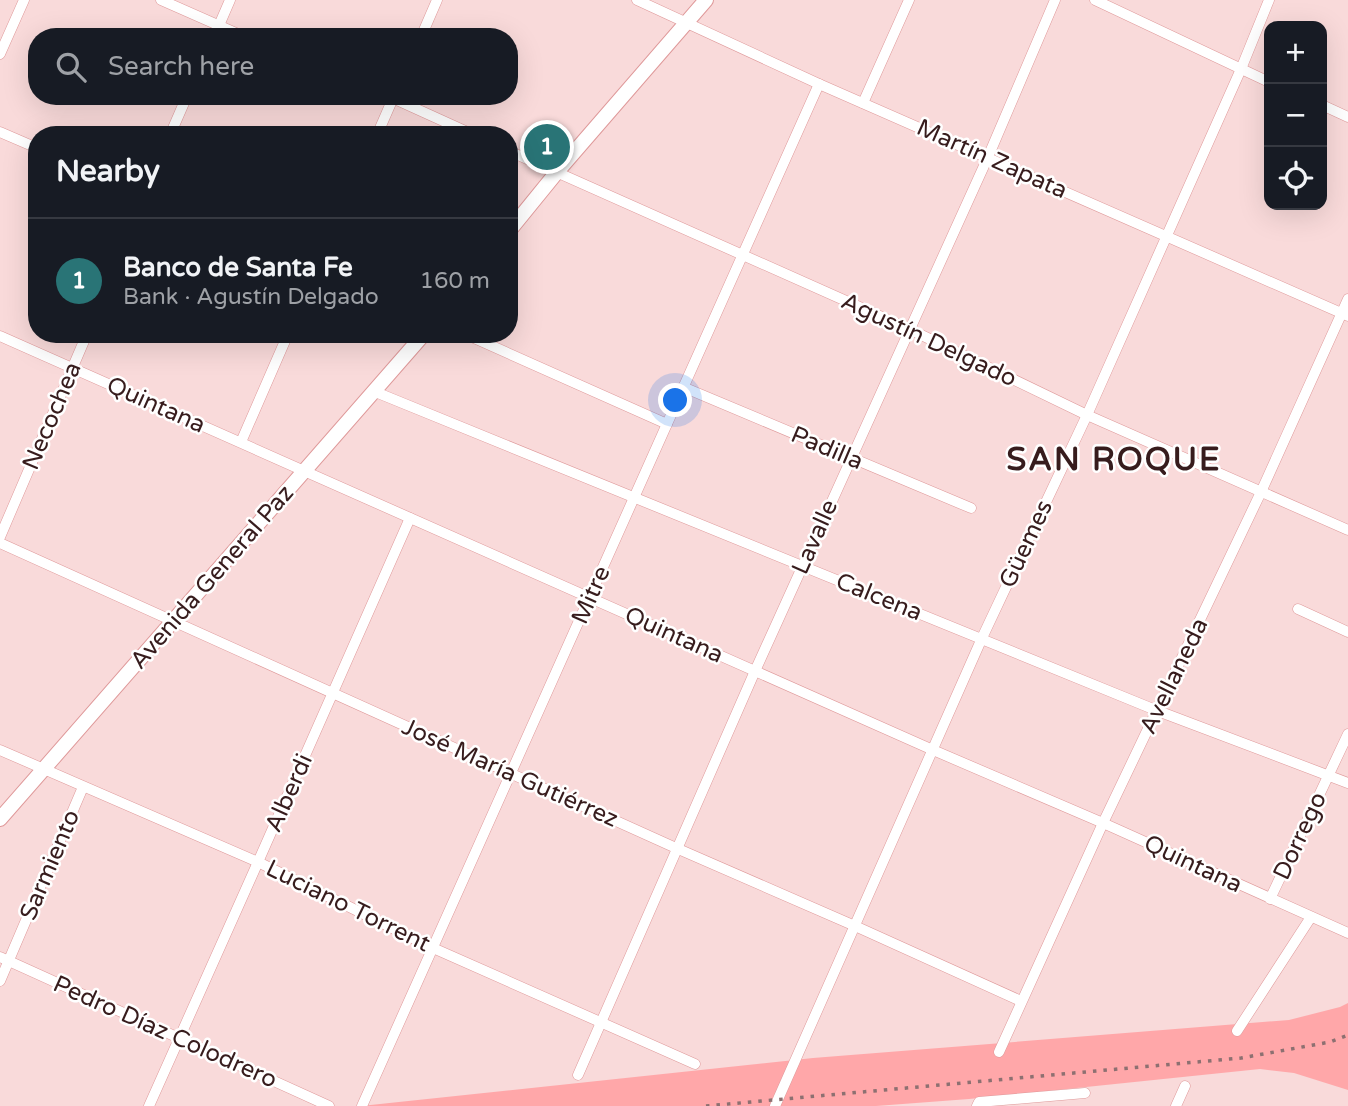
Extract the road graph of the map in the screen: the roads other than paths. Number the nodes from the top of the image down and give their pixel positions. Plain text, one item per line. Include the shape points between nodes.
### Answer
1 (24, 0) edge
2 (161, 0) edge
3 (230, 0) edge
4 (437, 0) edge
5 (637, 0) edge
6 (706, 0) edge
7 (909, 0) edge
8 (1055, 0) edge
9 (1095, 0) edge
10 (1269, 0) edge
11 (687, 22) junction
12 (219, 26) junction
13 (224, 28) edge
14 (425, 28) edge
15 (0, 54) edge
16 (1241, 69) junction
17 (1264, 80) edge
18 (819, 83) junction
19 (863, 103) junction
20 (183, 105) edge
21 (389, 105) edge
22 (409, 105) edge
23 (1327, 107) edge
24 (1348, 117) edge
25 (174, 126) edge
26 (381, 126) edge
27 (455, 126) edge
28 (0, 132) edge
29 (28, 144) edge
30 (518, 155) edge
31 (988, 157) junction
32 (557, 172) junction
33 (518, 220) edge
34 (1167, 236) junction
35 (743, 254) junction
36 (1348, 299) edge
37 (1345, 314) edge
38 (909, 329) junction
39 (0, 336) edge
40 (83, 343) edge
41 (284, 343) edge
42 (416, 343) edge
43 (485, 343) edge
44 (73, 368) junction
45 (683, 387) junction
46 (373, 391) junction
47 (1087, 415) junction
48 (667, 424) junction
49 (241, 442) junction
50 (850, 458) junction
51 (305, 472) junction
52 (1261, 492) junction
53 (634, 499) junction
54 (971, 508) dead end
55 (410, 518) junction
56 (1348, 530) edge
57 (0, 537) edge
58 (0, 543) edge
59 (803, 566) junction
60 (590, 597) junction
61 (1298, 609) dead end
62 (172, 622) junction
63 (1348, 632) edge
64 (982, 638) junction
65 (755, 671) junction
66 (334, 692) junction
67 (1158, 711) junction
68 (1348, 734) edge
69 (0, 750) edge
70 (933, 750) junction
71 (44, 770) junction
72 (511, 773) junction
73 (1328, 776) junction
74 (1348, 783) edge
75 (83, 787) junction
76 (0, 819) edge
77 (1103, 823) junction
78 (676, 848) junction
79 (258, 862) junction
80 (1270, 899) junction
81 (1311, 917) junction
82 (855, 926) junction
83 (1348, 933) edge
84 (433, 947) junction
85 (5, 959) edge
86 (0, 981) edge
87 (1021, 1000) junction
88 (601, 1022) junction
89 (1237, 1031) dead end
90 (180, 1039) junction
91 (999, 1052) dead end
92 (695, 1064) dead end
93 (578, 1075) dead end
94 (1185, 1086) dead end
95 (1085, 1093) dead end
96 (978, 1104) edge
97 (149, 1106) edge
98 (329, 1106) edge
99 (362, 1106) edge
100 (775, 1106) edge
101 (1177, 1106) edge

1 - 15 street
2 - 12 street
3 - 12 street
4 - 14 street
5 - 11 street, Martín Zapata
6 - 11 main road
7 - 19 street
8 - 31 street, Lavalle
9 - 16 street
10 - 16 street, Güemes
11 - 18 street, Martín Zapata
11 - 32 main road
12 - 13 street
16 - 17 street
16 - 34 street, Güemes
18 - 19 street, Martín Zapata
18 - 35 street, Mitre
19 - 31 street, Martín Zapata
20 - 25 street
21 - 26 street
22 - 27 street
23 - 24 street
28 - 29 street
30 - 32 street, Agustín Delgado
31 - 34 street, Martín Zapata
31 - 38 street, Lavalle
32 - 33 main road
32 - 35 street, Agustín Delgado
34 - 37 street, Martín Zapata
34 - 47 street, Güemes
35 - 38 street, Agustín Delgado
35 - 45 street, Mitre
36 - 37 street, Avellaneda
37 - 52 street, Avellaneda
38 - 47 street, Agustín Delgado
38 - 50 street, Lavalle
39 - 44 street, Quintana
40 - 44 street, Necochea
41 - 49 street
42 - 46 main road, Avenida General Paz
43 - 48 street
44 - 49 street, Quintana
44 - 57 street, Necochea
45 - 48 street, Mitre
45 - 50 street, Padilla
46 - 51 main road, Avenida General Paz
46 - 53 street, Calcena
47 - 52 street, Agustín Delgado
47 - 64 street, Güemes
48 - 53 street, Mitre
49 - 51 street, Quintana
50 - 54 street, Padilla
50 - 59 street, Lavalle
51 - 55 street, Quintana
51 - 62 main road, Avenida General Paz
52 - 56 street, Agustín Delgado
52 - 67 street, Avellaneda
53 - 59 street, Calcena
53 - 60 street, Mitre
55 - 60 street, Quintana
55 - 66 street, Alberdi
58 - 62 street, José María Gutiérrez
59 - 64 street, Calcena
59 - 65 street, Lavalle
60 - 65 street, Quintana
60 - 72 street, Mitre
61 - 63 street
62 - 66 street, José María Gutiérrez
62 - 71 main road, Avenida General Paz
64 - 67 street, Calcena
64 - 70 street, Güemes
65 - 70 street, Quintana
65 - 78 street, Lavalle
66 - 72 street, José María Gutiérrez
66 - 79 street, Alberdi
67 - 73 street, Calcena
67 - 77 street, Avellaneda
68 - 73 street, Dorrego
69 - 71 street, Luciano Torrent
70 - 77 street, Quintana
70 - 82 street, Güemes
71 - 75 street, Luciano Torrent
71 - 76 main road, Avenida General Paz
72 - 78 street, José María Gutiérrez
72 - 84 street, Mitre
73 - 74 street, Calcena
73 - 80 street, Dorrego
75 - 79 street, Luciano Torrent
75 - 85 street, Sarmiento
77 - 80 street, Quintana
77 - 87 street, Avellaneda
78 - 82 street, José María Gutiérrez
78 - 88 street, Lavalle
79 - 84 street, Luciano Torrent
79 - 90 street, Alberdi
80 - 81 street, Quintana
81 - 83 street, Quintana
81 - 89 street
82 - 87 street, José María Gutiérrez
82 - 100 street, Güemes
84 - 88 street, Luciano Torrent
84 - 99 street, Mitre
85 - 86 street, Sarmiento
85 - 90 street, Pedro Díaz Colodrero
87 - 91 street, Avellaneda
88 - 92 street, Luciano Torrent
88 - 93 street, Lavalle
90 - 97 street, Alberdi
90 - 98 street, Pedro Díaz Colodrero
94 - 101 street
95 - 96 street

